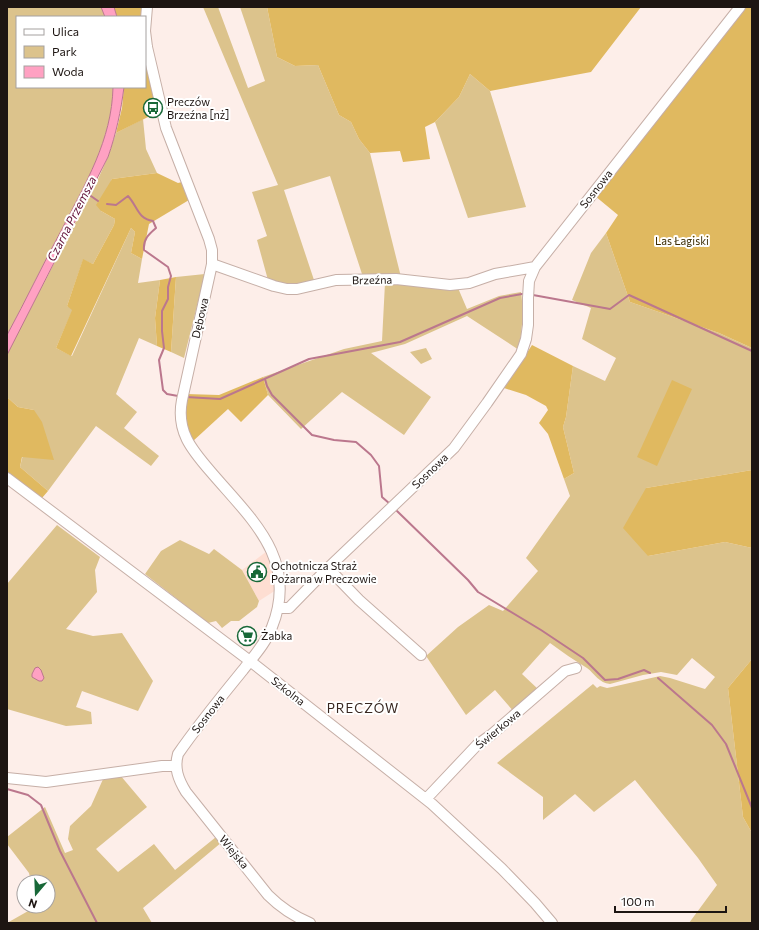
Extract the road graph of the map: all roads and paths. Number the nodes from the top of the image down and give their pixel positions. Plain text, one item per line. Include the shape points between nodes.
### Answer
1 (146, 7) edge
2 (740, 7) edge
3 (212, 264) junction
4 (535, 267) junction
5 (7, 478) edge
6 (328, 568) junction
7 (278, 608) junction
8 (421, 655) dead end
9 (250, 661) junction
10 (576, 668) dead end
11 (176, 766) junction
12 (7, 778) edge
13 (426, 799) junction
14 (296, 920) edge
15 (310, 923) edge
16 (552, 923) edge

1 - 3 street, Dębowa via 146,39 154,83 166,128 209,239
2 - 4 street, Sosnowa
3 - 4 street, Brzeźna via 287,289 336,280 396,279 450,285
3 - 7 street, Dębowa via 182,400 181,424 192,451 266,538 278,574
4 - 6 street, Sosnowa via 529,281 528,325 521,354 454,448
5 - 9 street, Szkolna
6 - 7 street, Sosnowa via 289,608
6 - 8 street via 359,600
7 - 9 street, Sosnowa via 272,628
9 - 11 street, Sosnowa via 185,744 178,754
9 - 13 street, Szkolna
10 - 13 street, Świerkowa via 565,671 491,736 477,745
11 - 12 street via 46,782
11 - 14 street, Wiejska via 180,783 186,792 276,904
13 - 16 street, Szkolna via 502,869
14 - 15 street, Wiejska

